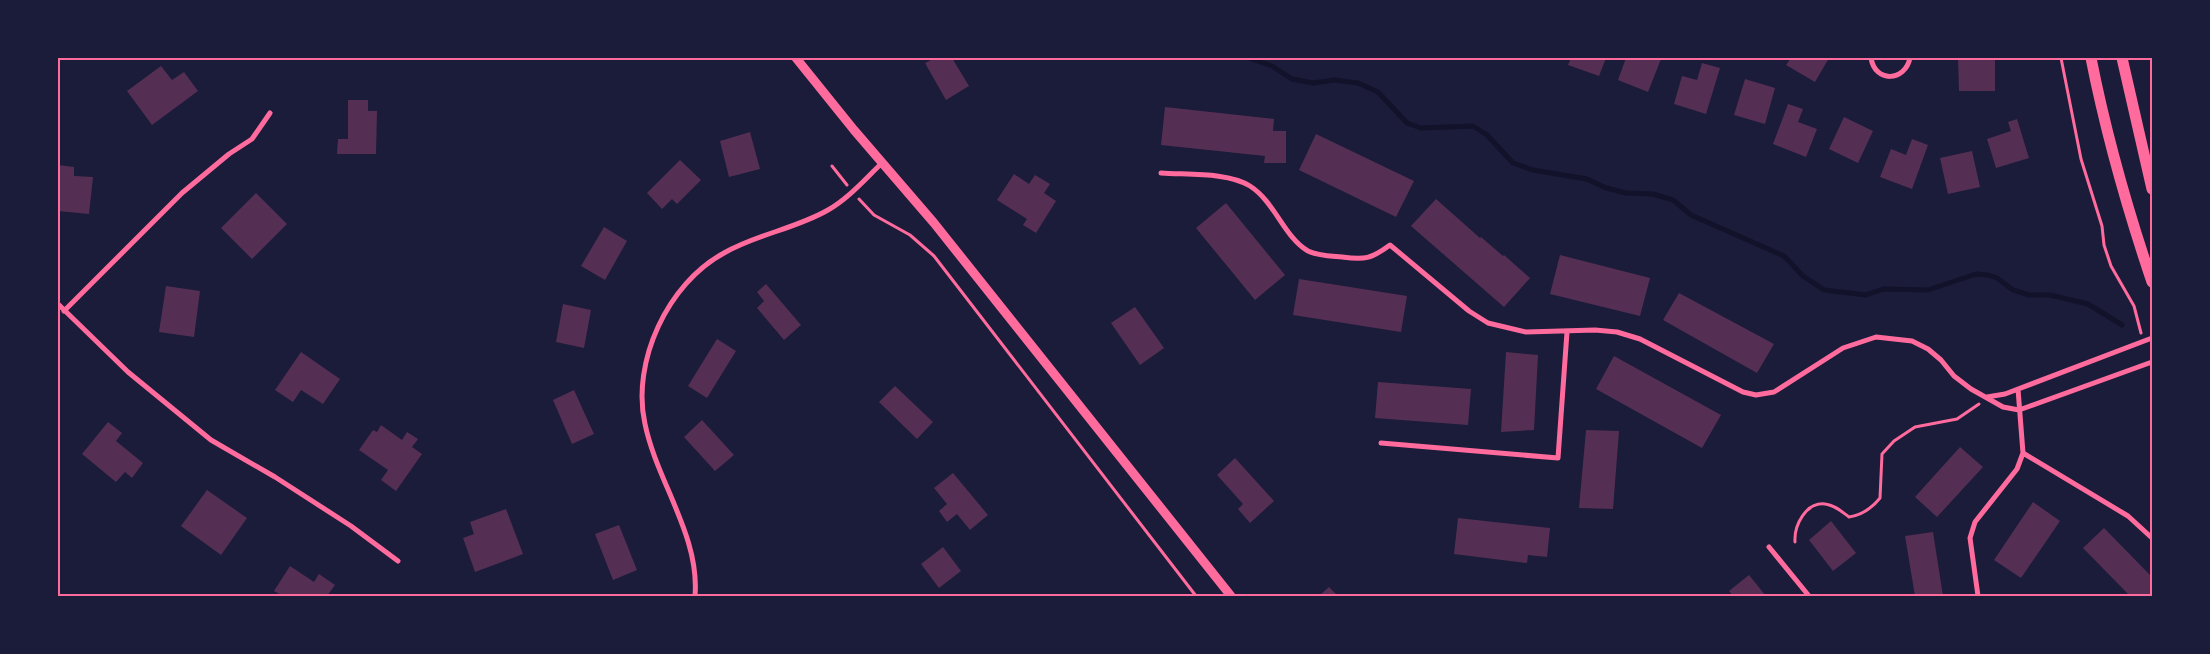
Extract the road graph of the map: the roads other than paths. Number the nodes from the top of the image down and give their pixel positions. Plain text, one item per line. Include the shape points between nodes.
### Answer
1 (796, 58) edge
2 (1871, 58) edge
3 (1910, 58) edge
4 (2091, 58) edge
5 (2122, 58) edge
6 (270, 113) dead end
7 (882, 163) junction
8 (1161, 173) dead end
9 (2152, 189) edge
10 (2152, 282) edge
11 (58, 304) edge
12 (64, 310) junction
13 (1567, 332) junction
14 (2152, 338) edge
15 (2152, 362) edge
16 (2018, 389) junction
17 (1987, 397) junction
18 (2019, 410) junction
19 (1381, 443) dead end
20 (2023, 453) junction
21 (2152, 538) edge
22 (1769, 547) dead end
23 (398, 561) dead end
24 (695, 596) edge
25 (1232, 596) edge
26 (1809, 596) edge
27 (1978, 596) edge

1 - 7 street
2 - 3 street via 1872,65 1886,76 1903,72
4 - 10 main road via 2119,180
5 - 9 main road
6 - 12 street via 252,139 182,193
7 - 24 street via 831,208 807,221 722,253 703,267 669,305 654,336 647,359 644,422 652,453 688,542
7 - 25 street
8 - 13 street via 1234,178 1262,196 1307,250 1318,255 1361,260 1375,256 1390,245 1488,323 1526,332
11 - 12 street
12 - 23 street via 128,372 211,440 352,526
13 - 17 street via 1610,332 1640,339 1743,392 1756,395 1774,392 1842,348 1876,337 1903,339 1928,349 1954,376
13 - 19 street via 1558,458
14 - 16 street
15 - 18 street
16 - 17 street
16 - 18 street
17 - 18 street via 2003,408
18 - 20 street
20 - 21 street via 2128,516
20 - 27 street via 2017,468 1975,522 1970,551
22 - 26 street

